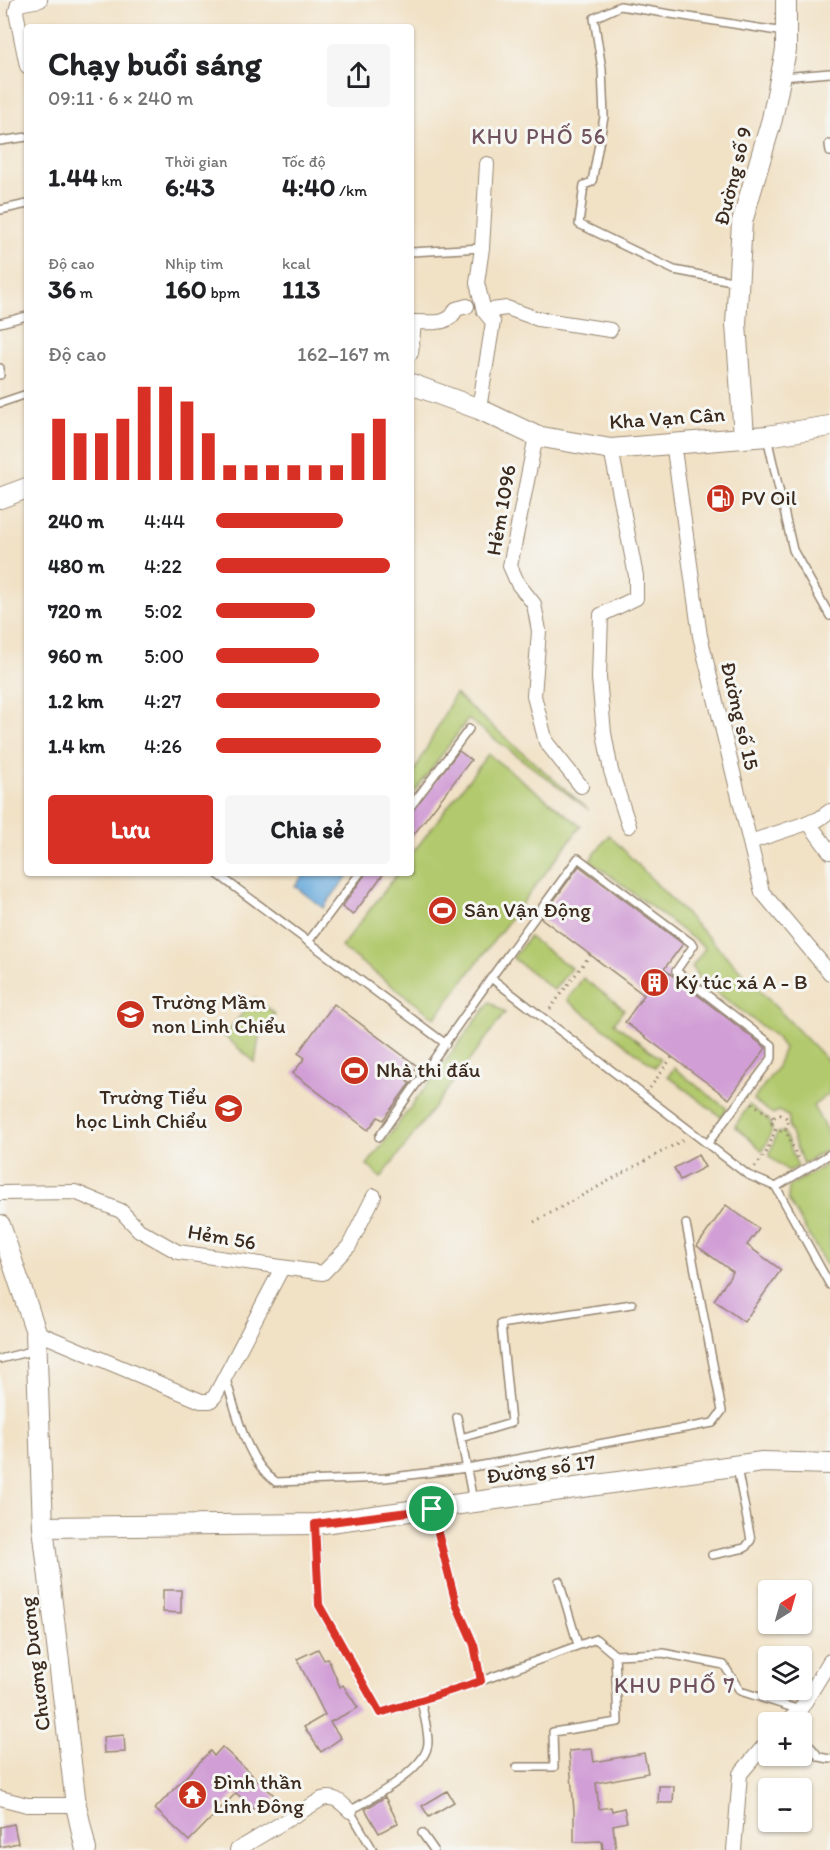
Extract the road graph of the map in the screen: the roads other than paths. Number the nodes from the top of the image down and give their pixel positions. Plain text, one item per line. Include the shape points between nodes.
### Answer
1 (786, 0) edge
2 (32, 1) edge
3 (787, 33) junction
4 (24, 51) edge
5 (830, 73) edge
6 (780, 77) junction
7 (24, 137) edge
8 (0, 141) edge
9 (487, 164) dead end
10 (24, 205) edge
11 (0, 210) edge
12 (482, 248) junction
13 (414, 252) edge
14 (738, 283) junction
15 (467, 306) dead end
16 (484, 311) junction
17 (24, 317) edge
18 (0, 322) edge
19 (414, 322) edge
20 (610, 330) dead end
21 (0, 368) edge
22 (0, 375) edge
23 (414, 385) edge
24 (24, 395) edge
25 (0, 403) edge
26 (479, 409) junction
27 (830, 426) edge
28 (536, 436) junction
29 (744, 436) junction
30 (767, 436) junction
31 (673, 442) junction
32 (611, 449) junction
33 (24, 490) edge
34 (0, 498) edge
35 (830, 616) edge
36 (469, 729) dead end
37 (581, 786) dead end
38 (414, 802) edge
39 (830, 810) edge
40 (808, 822) junction
41 (629, 826) dead end
42 (750, 842) junction
43 (830, 852) edge
44 (220, 876) edge
45 (358, 876) edge
46 (308, 942) junction
47 (830, 973) edge
48 (491, 978) junction
49 (446, 1044) junction
50 (379, 1137) dead end
51 (708, 1143) junction
52 (830, 1154) edge
53 (776, 1187) junction
54 (0, 1193) edge
55 (374, 1196) dead end
56 (686, 1224) dead end
57 (0, 1226) edge
58 (282, 1268) junction
59 (830, 1285) edge
60 (632, 1304) dead end
61 (35, 1341) junction
62 (0, 1359) edge
63 (225, 1377) junction
64 (457, 1417) dead end
65 (461, 1438) junction
66 (830, 1464) edge
67 (736, 1466) junction
68 (467, 1468) junction
69 (474, 1503) junction
70 (432, 1509) junction
71 (315, 1524) junction
72 (43, 1527) junction
73 (712, 1555) dead end
74 (560, 1581) dead end
75 (578, 1645) junction
76 (615, 1655) junction
77 (830, 1661) edge
78 (481, 1681) junction
79 (421, 1700) junction
80 (800, 1710) joint
81 (812, 1748) edge
82 (758, 1753) edge
83 (830, 1759) edge
84 (517, 1767) dead end
85 (0, 1798) edge
86 (76, 1805) junction
87 (350, 1812) junction
88 (422, 1833) dead end
89 (86, 1850) edge
90 (237, 1850) edge
91 (373, 1850) edge
92 (434, 1850) edge
93 (734, 1850) edge

1 - 3 street, Đường số 9
2 - 4 street via 18,4 16,12
3 - 6 street, Đường số 9
3 - 14 lane via 620,6 594,18 604,117 592,182 585,185 579,224 675,270
5 - 6 lane
6 - 14 street, Đường số 9 via 742,222
7 - 8 lane
9 - 12 street
10 - 11 lane
12 - 13 lane
12 - 16 street via 477,283
14 - 29 street, Đường số 9 via 736,324
15 - 19 street via 456,309 448,320
16 - 20 street via 507,308 538,319
16 - 26 street via 493,322
17 - 18 lane
21 - 22 lane
23 - 26 street, Kha Vạn Cân
24 - 25 lane
26 - 28 street, Kha Vạn Cân
27 - 30 street, Kha Vạn Cân
28 - 32 street, Kha Vạn Cân
28 - 37 street, Hẻm 1096 via 510,566 534,604 539,631 534,696 546,742
29 - 30 street, Kha Vạn Cân
29 - 31 street, Kha Vạn Cân
30 - 35 lane via 793,550
31 - 32 street, Kha Vạn Cân
31 - 42 street, Đường số 15 via 700,636
32 - 41 street via 636,576 636,598 601,615 599,678 611,771
33 - 34 street
36 - 38 lane
39 - 40 street
40 - 42 street
40 - 43 street
42 - 47 street, Đường số 15 via 762,892
44 - 46 lane
45 - 46 lane
46 - 49 lane
48 - 49 lane
48 - 51 lane
48 - 51 lane via 578,858 694,945 676,972 772,1045 772,1058
49 - 50 lane
51 - 53 lane via 748,1175
52 - 53 lane
53 - 59 lane
54 - 58 street, Hẻm 56 via 75,1192 121,1211 139,1230 178,1252
55 - 58 street, Hẻm 56 via 349,1246 323,1273
56 - 68 lane via 722,1411 713,1424
57 - 61 street, Chương Dương
58 - 63 street
60 - 65 lane via 501,1324 511,1423
61 - 62 lane
61 - 63 street via 201,1401 210,1401
61 - 72 street, Chương Dương
63 - 68 lane via 253,1456 262,1472 276,1482 386,1478
64 - 65 lane
65 - 68 lane
66 - 67 street, Đường số 17 via 762,1462
67 - 69 street, Đường số 17
67 - 73 lane via 751,1540 745,1548
68 - 69 lane
69 - 70 street, Đường số 17
70 - 71 street, Đường số 17
70 - 78 lane via 456,1604 474,1645
71 - 72 street, Đường số 17
71 - 79 lane via 319,1605 380,1713
72 - 86 street, Chương Dương
74 - 75 lane
75 - 76 lane via 596,1639
75 - 78 lane
76 - 80 lane via 663,1653 724,1665 740,1690
76 - 84 lane via 618,1722 553,1732 554,1767
77 - 80 street
78 - 79 lane
79 - 87 lane via 428,1742 425,1755 395,1782
81 - 83 lane via 819,1757
82 - 93 street via 740,1774
85 - 86 street via 27,1805
86 - 89 street, Chương Dương
87 - 90 street via 336,1799 322,1799
87 - 91 lane
88 - 92 lane

